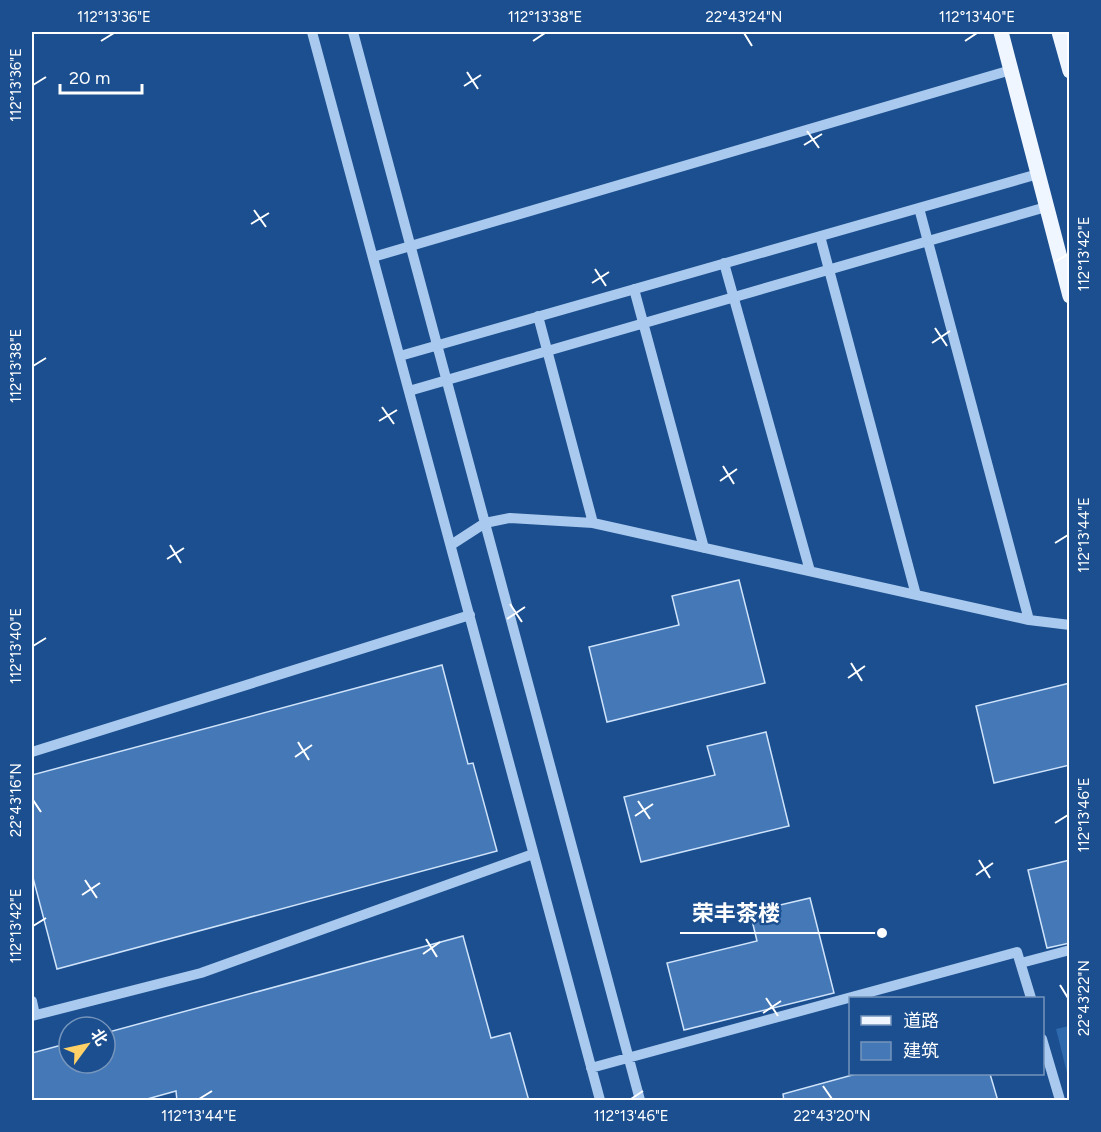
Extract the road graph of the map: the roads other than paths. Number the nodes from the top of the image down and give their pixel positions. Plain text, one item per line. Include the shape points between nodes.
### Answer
1 (312, 32) edge
2 (353, 32) edge
3 (1001, 32) edge
4 (1059, 32) edge
5 (1011, 70) junction
6 (1070, 71) edge
7 (1038, 174) junction
8 (1046, 207) junction
9 (919, 208) junction
10 (820, 236) junction
11 (927, 242) junction
12 (411, 246) junction
13 (373, 257) junction
14 (724, 263) junction
15 (829, 270) junction
16 (634, 289) junction
17 (1070, 296) edge
18 (734, 297) junction
19 (538, 316) junction
20 (644, 323) junction
21 (437, 345) junction
22 (548, 351) junction
23 (400, 356) junction
24 (447, 380) junction
25 (409, 391) junction
26 (485, 523) junction
27 (593, 523) junction
28 (451, 544) junction
29 (704, 548) junction
30 (810, 571) junction
31 (916, 595) junction
32 (470, 615) junction
33 (1029, 620) junction
34 (1070, 625) edge
35 (32, 752) edge
36 (533, 854) junction
37 (1070, 950) edge
38 (1021, 963) junction
39 (849, 997) edge
40 (850, 997) edge
41 (1030, 997) edge
42 (32, 1001) edge
43 (33, 1015) edge
44 (1044, 1046) edge
45 (628, 1058) junction
46 (591, 1068) junction
47 (600, 1101) edge
48 (640, 1101) edge
49 (1060, 1101) edge

1 - 13 street
2 - 12 street
3 - 5 main road
4 - 6 main road
5 - 7 main road
5 - 12 street
7 - 8 main road
7 - 9 street
8 - 11 street
8 - 17 main road
9 - 10 street
9 - 11 street
10 - 14 street
10 - 15 street
11 - 15 street
11 - 33 street
12 - 13 street
12 - 21 street
13 - 23 street
14 - 16 street
14 - 18 street
15 - 18 street
15 - 31 street
16 - 19 street
16 - 20 street
18 - 20 street
18 - 30 street
19 - 21 street
19 - 22 street
20 - 22 street
20 - 29 street
21 - 23 street
21 - 24 street
22 - 24 street
22 - 27 street
23 - 25 street
24 - 25 street
24 - 26 street
25 - 28 street
26 - 27 street via 510,518
26 - 28 street
26 - 45 street
27 - 29 street
28 - 32 street
29 - 30 street
30 - 31 street
31 - 33 street
32 - 35 street
32 - 36 street
33 - 34 street
36 - 43 street via 201,973
36 - 46 street
37 - 38 street
38 - 40 street via 1017,951
38 - 41 street
39 - 45 street
42 - 43 street
44 - 49 street
45 - 46 street
45 - 48 street
46 - 47 street

